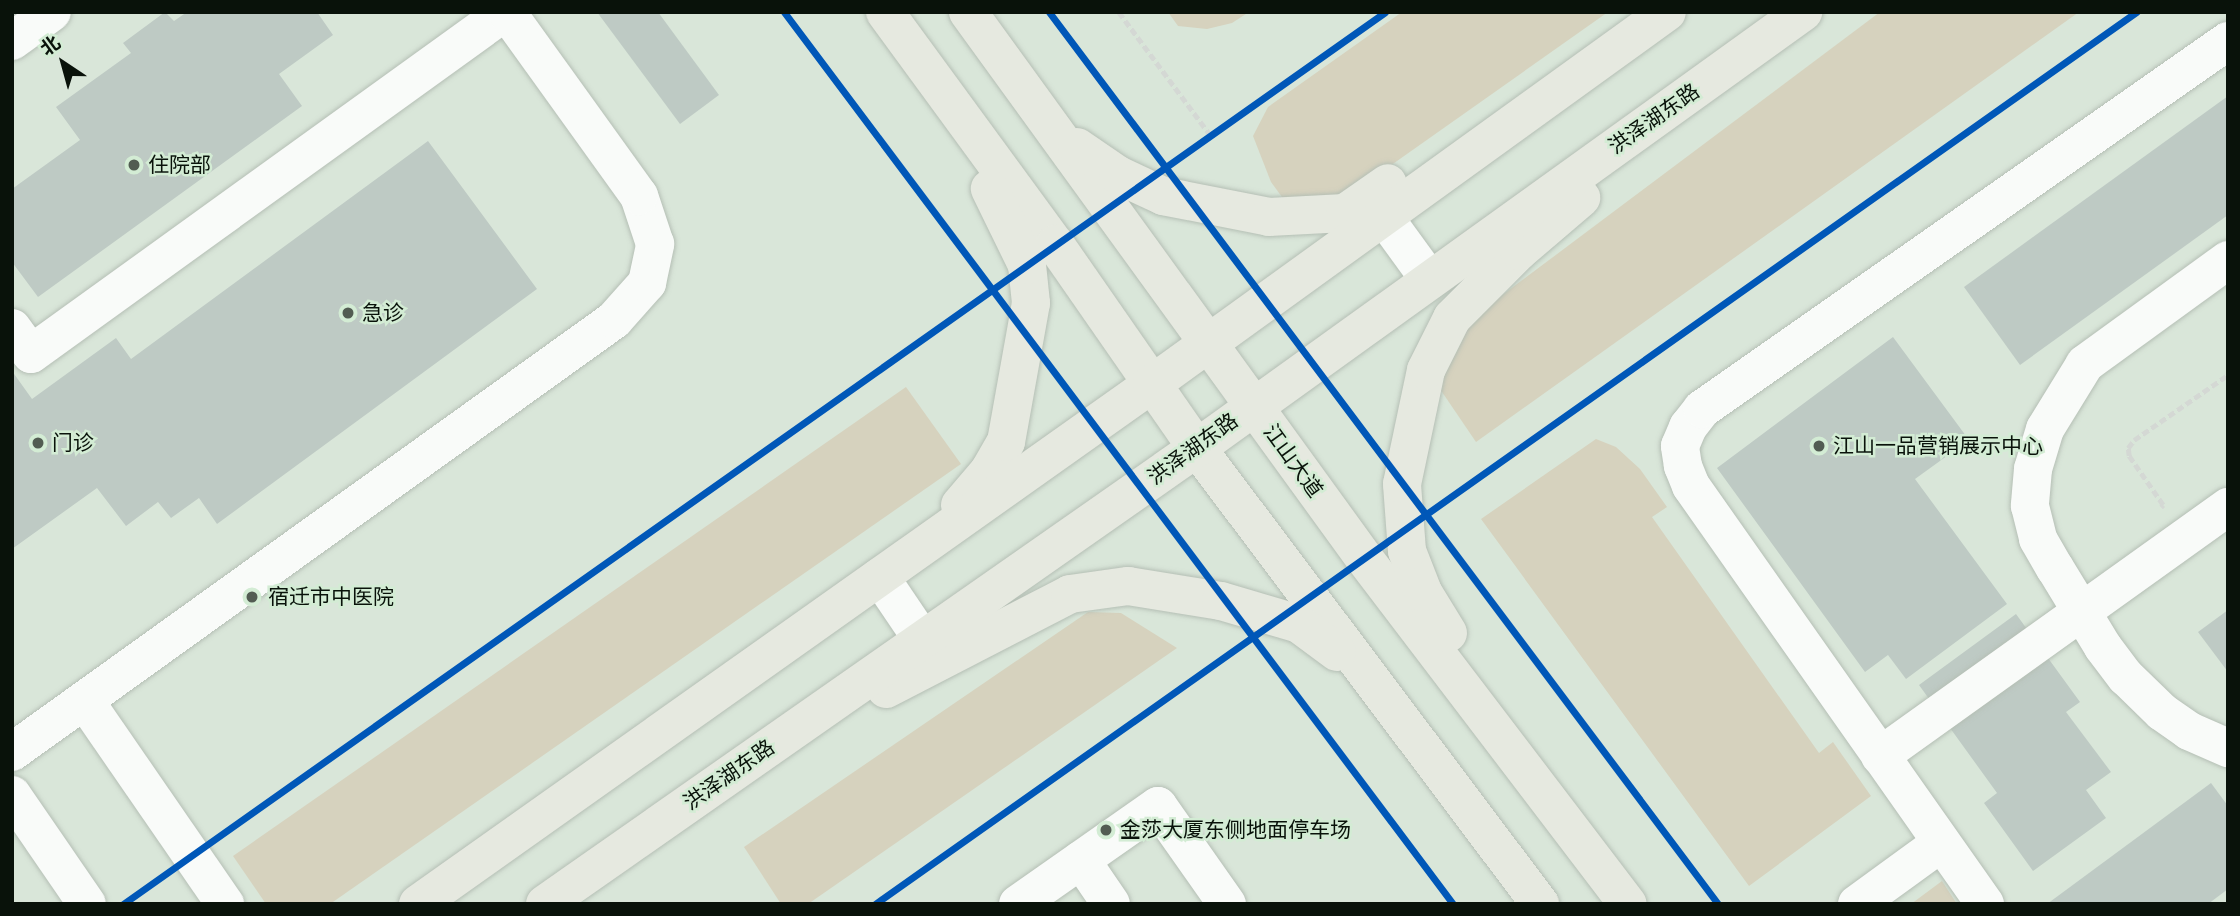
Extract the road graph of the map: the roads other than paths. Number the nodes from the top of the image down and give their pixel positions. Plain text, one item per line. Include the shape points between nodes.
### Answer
1 (52, 12) edge
2 (506, 12) edge
3 (968, 12) edge
4 (1642, 12) edge
5 (1667, 12) edge
6 (1803, 12) edge
7 (895, 27) edge
8 (1770, 36) junction
9 (12, 41) edge
10 (2228, 41) edge
11 (1056, 133) junction
12 (1384, 217) junction
13 (2228, 260) edge
14 (1429, 279) junction
15 (12, 328) edge
16 (1208, 344) junction
17 (1152, 384) junction
18 (1252, 405) junction
19 (1197, 447) junction
20 (2228, 507) edge
21 (930, 542) junction
22 (880, 577) junction
23 (2081, 612) junction
24 (922, 639) junction
25 (1366, 673) junction
26 (85, 701) junction
27 (2228, 748) edge
28 (12, 752) edge
29 (756, 756) junction
30 (1880, 756) junction
31 (12, 794) edge
32 (1567, 824) junction
33 (1941, 843) junction
34 (1081, 860) junction
35 (88, 904) edge
36 (225, 904) edge
37 (418, 904) edge
38 (545, 904) edge
39 (1018, 904) edge
40 (1111, 904) edge
41 (1227, 904) edge
42 (1540, 904) edge
43 (1628, 904) edge
44 (1857, 904) edge
45 (1985, 904) edge

1 - 9 lane
2 - 15 lane via 30,354
2 - 26 lane via 639,197 655,244 647,283 614,320
3 - 11 main road, 江山大道
4 - 11 main road via 1345,213 1269,217 1163,196 1118,175
5 - 12 main road
6 - 8 main road, 洪泽湖东路
7 - 17 main road
7 - 21 main road via 1010,224 1027,265 1031,303 1006,442 989,471
8 - 14 main road, 洪泽湖东路
8 - 32 main road via 1519,251 1451,318 1426,370 1402,484 1407,551 1423,592
10 - 30 lane via 1702,409 1688,428 1680,446 1691,485
11 - 16 main road, 江山大道
12 - 14 lane
12 - 16 main road
13 - 23 lane via 2085,364 2045,429 2033,469 2031,506 2038,539
14 - 18 main road, 洪泽湖东路
16 - 17 main road
16 - 18 main road, 江山大道
17 - 19 main road
17 - 21 main road
18 - 19 main road, 洪泽湖东路
18 - 32 main road, 江山大道
19 - 24 main road, 洪泽湖东路
19 - 25 main road
20 - 23 lane
21 - 22 main road
22 - 24 lane
22 - 37 main road
23 - 27 lane via 2126,677 2162,712 2189,731
23 - 30 lane
24 - 29 main road, 洪泽湖东路
25 - 29 main road via 1299,624 1221,601 1128,586 1070,594
25 - 42 main road
26 - 28 lane
26 - 36 lane
29 - 38 main road, 洪泽湖东路
30 - 33 lane
31 - 35 lane
32 - 43 main road, 江山大道
33 - 44 lane
33 - 45 lane
34 - 39 lane
34 - 40 lane
34 - 41 lane via 1158,806

